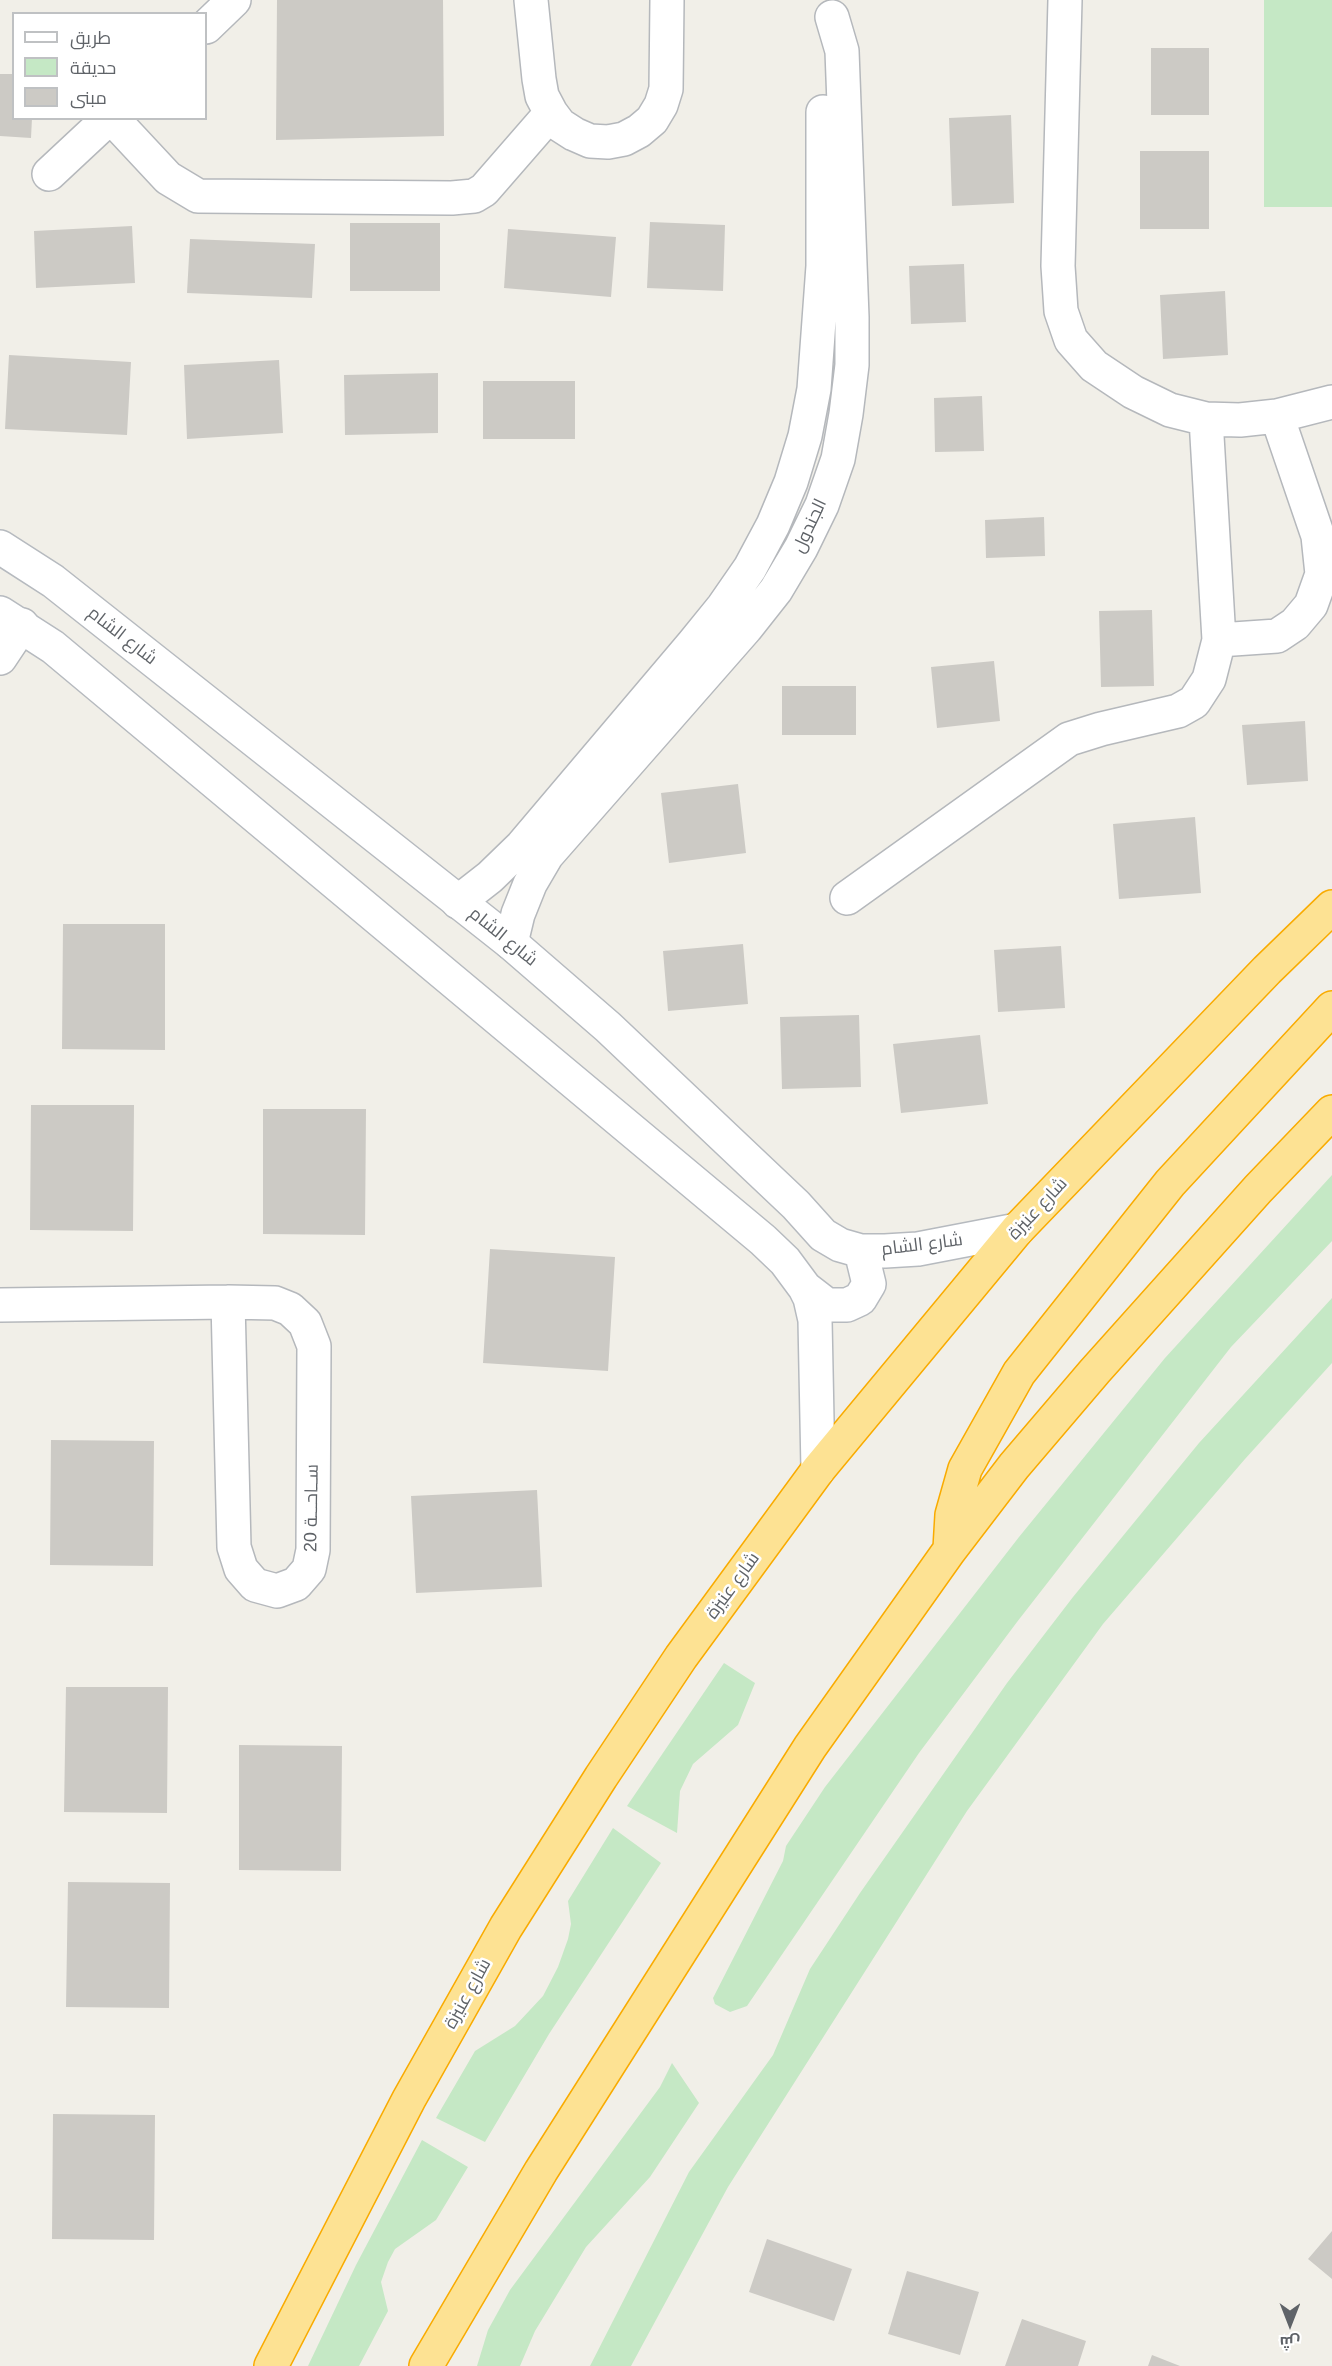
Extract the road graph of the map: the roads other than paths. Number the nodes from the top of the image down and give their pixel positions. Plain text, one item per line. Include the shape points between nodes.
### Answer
1 (234, 0) edge
2 (531, 0) edge
3 (667, 0) edge
4 (1065, 0) edge
5 (832, 8) edge
6 (207, 26) edge
7 (551, 113) junction
8 (108, 120) edge
9 (112, 120) edge
10 (49, 174) dead end
11 (1332, 402) edge
12 (1277, 416) junction
13 (1206, 419) junction
14 (0, 547) edge
15 (11, 619) edge
16 (1219, 640) junction
17 (0, 658) edge
18 (847, 897) dead end
19 (458, 902) junction
20 (1332, 907) edge
21 (511, 943) junction
22 (1332, 1008) edge
23 (1332, 1112) edge
24 (1017, 1230) junction
25 (861, 1251) junction
26 (805, 1288) junction
27 (228, 1302) junction
28 (0, 1305) edge
29 (818, 1470) junction
30 (949, 1551) junction
31 (272, 2366) edge
32 (426, 2366) edge

1 - 6 street
2 - 7 street via 542,96
3 - 7 street via 666,89 652,120 624,138 590,141 560,125
4 - 13 street via 1058,266 1061,311 1071,340 1094,366 1170,410
5 - 19 street, الجندول via 824,50 823,266 816,377 791,482 750,568 705,629 522,846
5 - 21 street, الجندول via 842,51 852,365 837,459 825,495 776,590 547,855 526,894
7 - 9 street via 484,190 474,196 452,198 198,196 168,178
8 - 10 street
11 - 12 street
12 - 13 street
12 - 16 street via 1318,536 1322,574 1311,605 1295,624 1277,636
13 - 16 street
14 - 19 street, شارع الشام via 53,581
15 - 17 street
15 - 26 street via 53,647 754,1232 785,1261
16 - 18 street via 1209,680 1194,702 1178,711 1069,739
19 - 21 street, شارع الشام
20 - 24 highway, شارع عنيزة
21 - 25 street, شارع الشام via 608,1027 824,1235
22 - 30 highway via 1170,1183 1018,1373 965,1469 952,1515
23 - 30 highway via 1095,1371 1014,1466
24 - 25 street, شارع الشام via 918,1249
24 - 29 highway, شارع عنيزة
25 - 26 street via 869,1284 860,1299 847,1305 827,1305
26 - 29 street via 815,1320
27 - 27 street, ســاحـــة 20 via 275,1303 290,1309 305,1323 314,1346 313,1550 309,1569 296,1584 277,1591 255,1585 241,1569 234,1548
27 - 28 street, ســاحـــة 20
29 - 31 highway, شارع عنيزة via 681,1657 506,1927 409,2099
30 - 32 highway via 810,1747 541,2171

